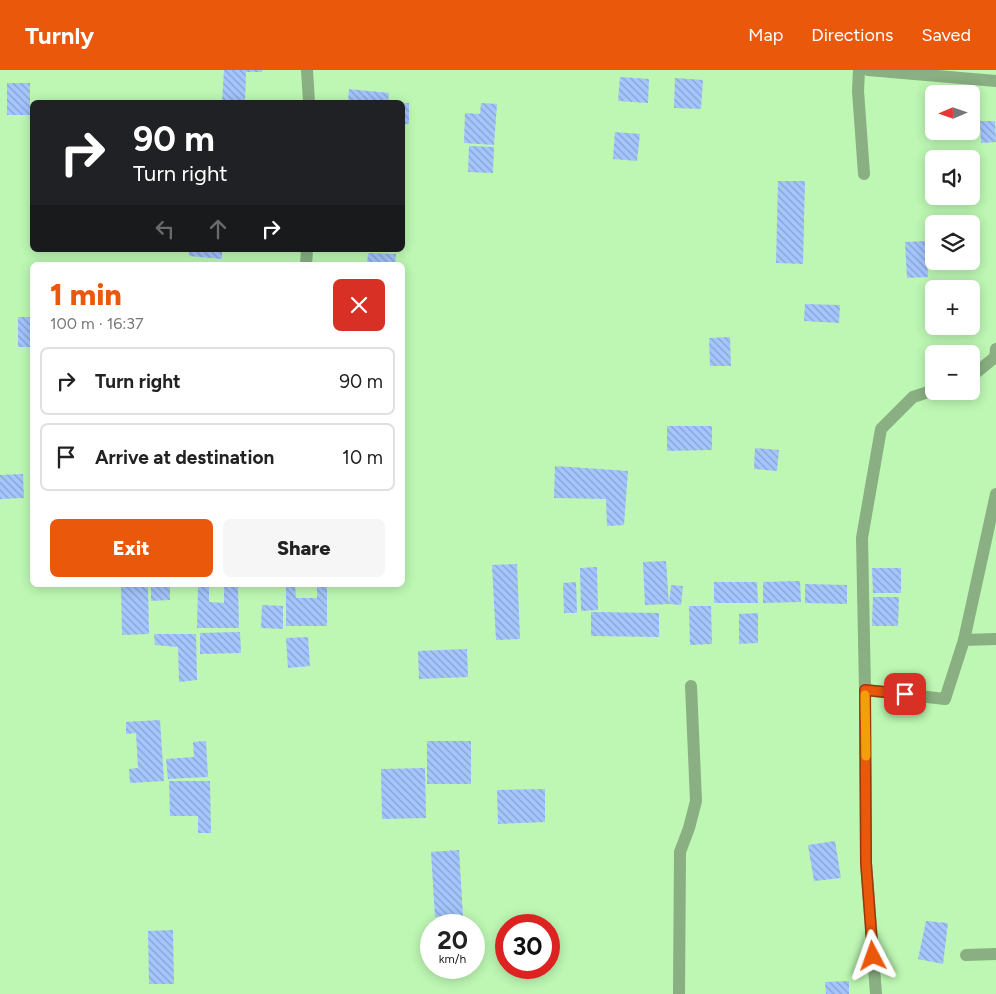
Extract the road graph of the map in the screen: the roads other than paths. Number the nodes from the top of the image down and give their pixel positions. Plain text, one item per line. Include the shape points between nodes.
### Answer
1 (307, 70) edge
2 (859, 70) edge
3 (868, 70) edge
4 (996, 81) edge
5 (309, 100) edge
6 (864, 174) dead end
7 (996, 354) edge
8 (980, 369) edge
9 (925, 393) edge
10 (996, 494) edge
11 (996, 639) edge
12 (964, 640) junction
13 (691, 686) dead end
14 (865, 690) junction
15 (996, 954) edge
16 (966, 955) dead end
17 (679, 994) edge
18 (876, 994) edge

1 - 5 street
2 - 6 street
3 - 4 street
7 - 8 street
9 - 14 street via 913,397 882,429 862,538
10 - 12 street
11 - 12 street
12 - 14 street via 945,698
13 - 17 street via 696,801 680,852
14 - 18 street via 866,863
15 - 16 street

